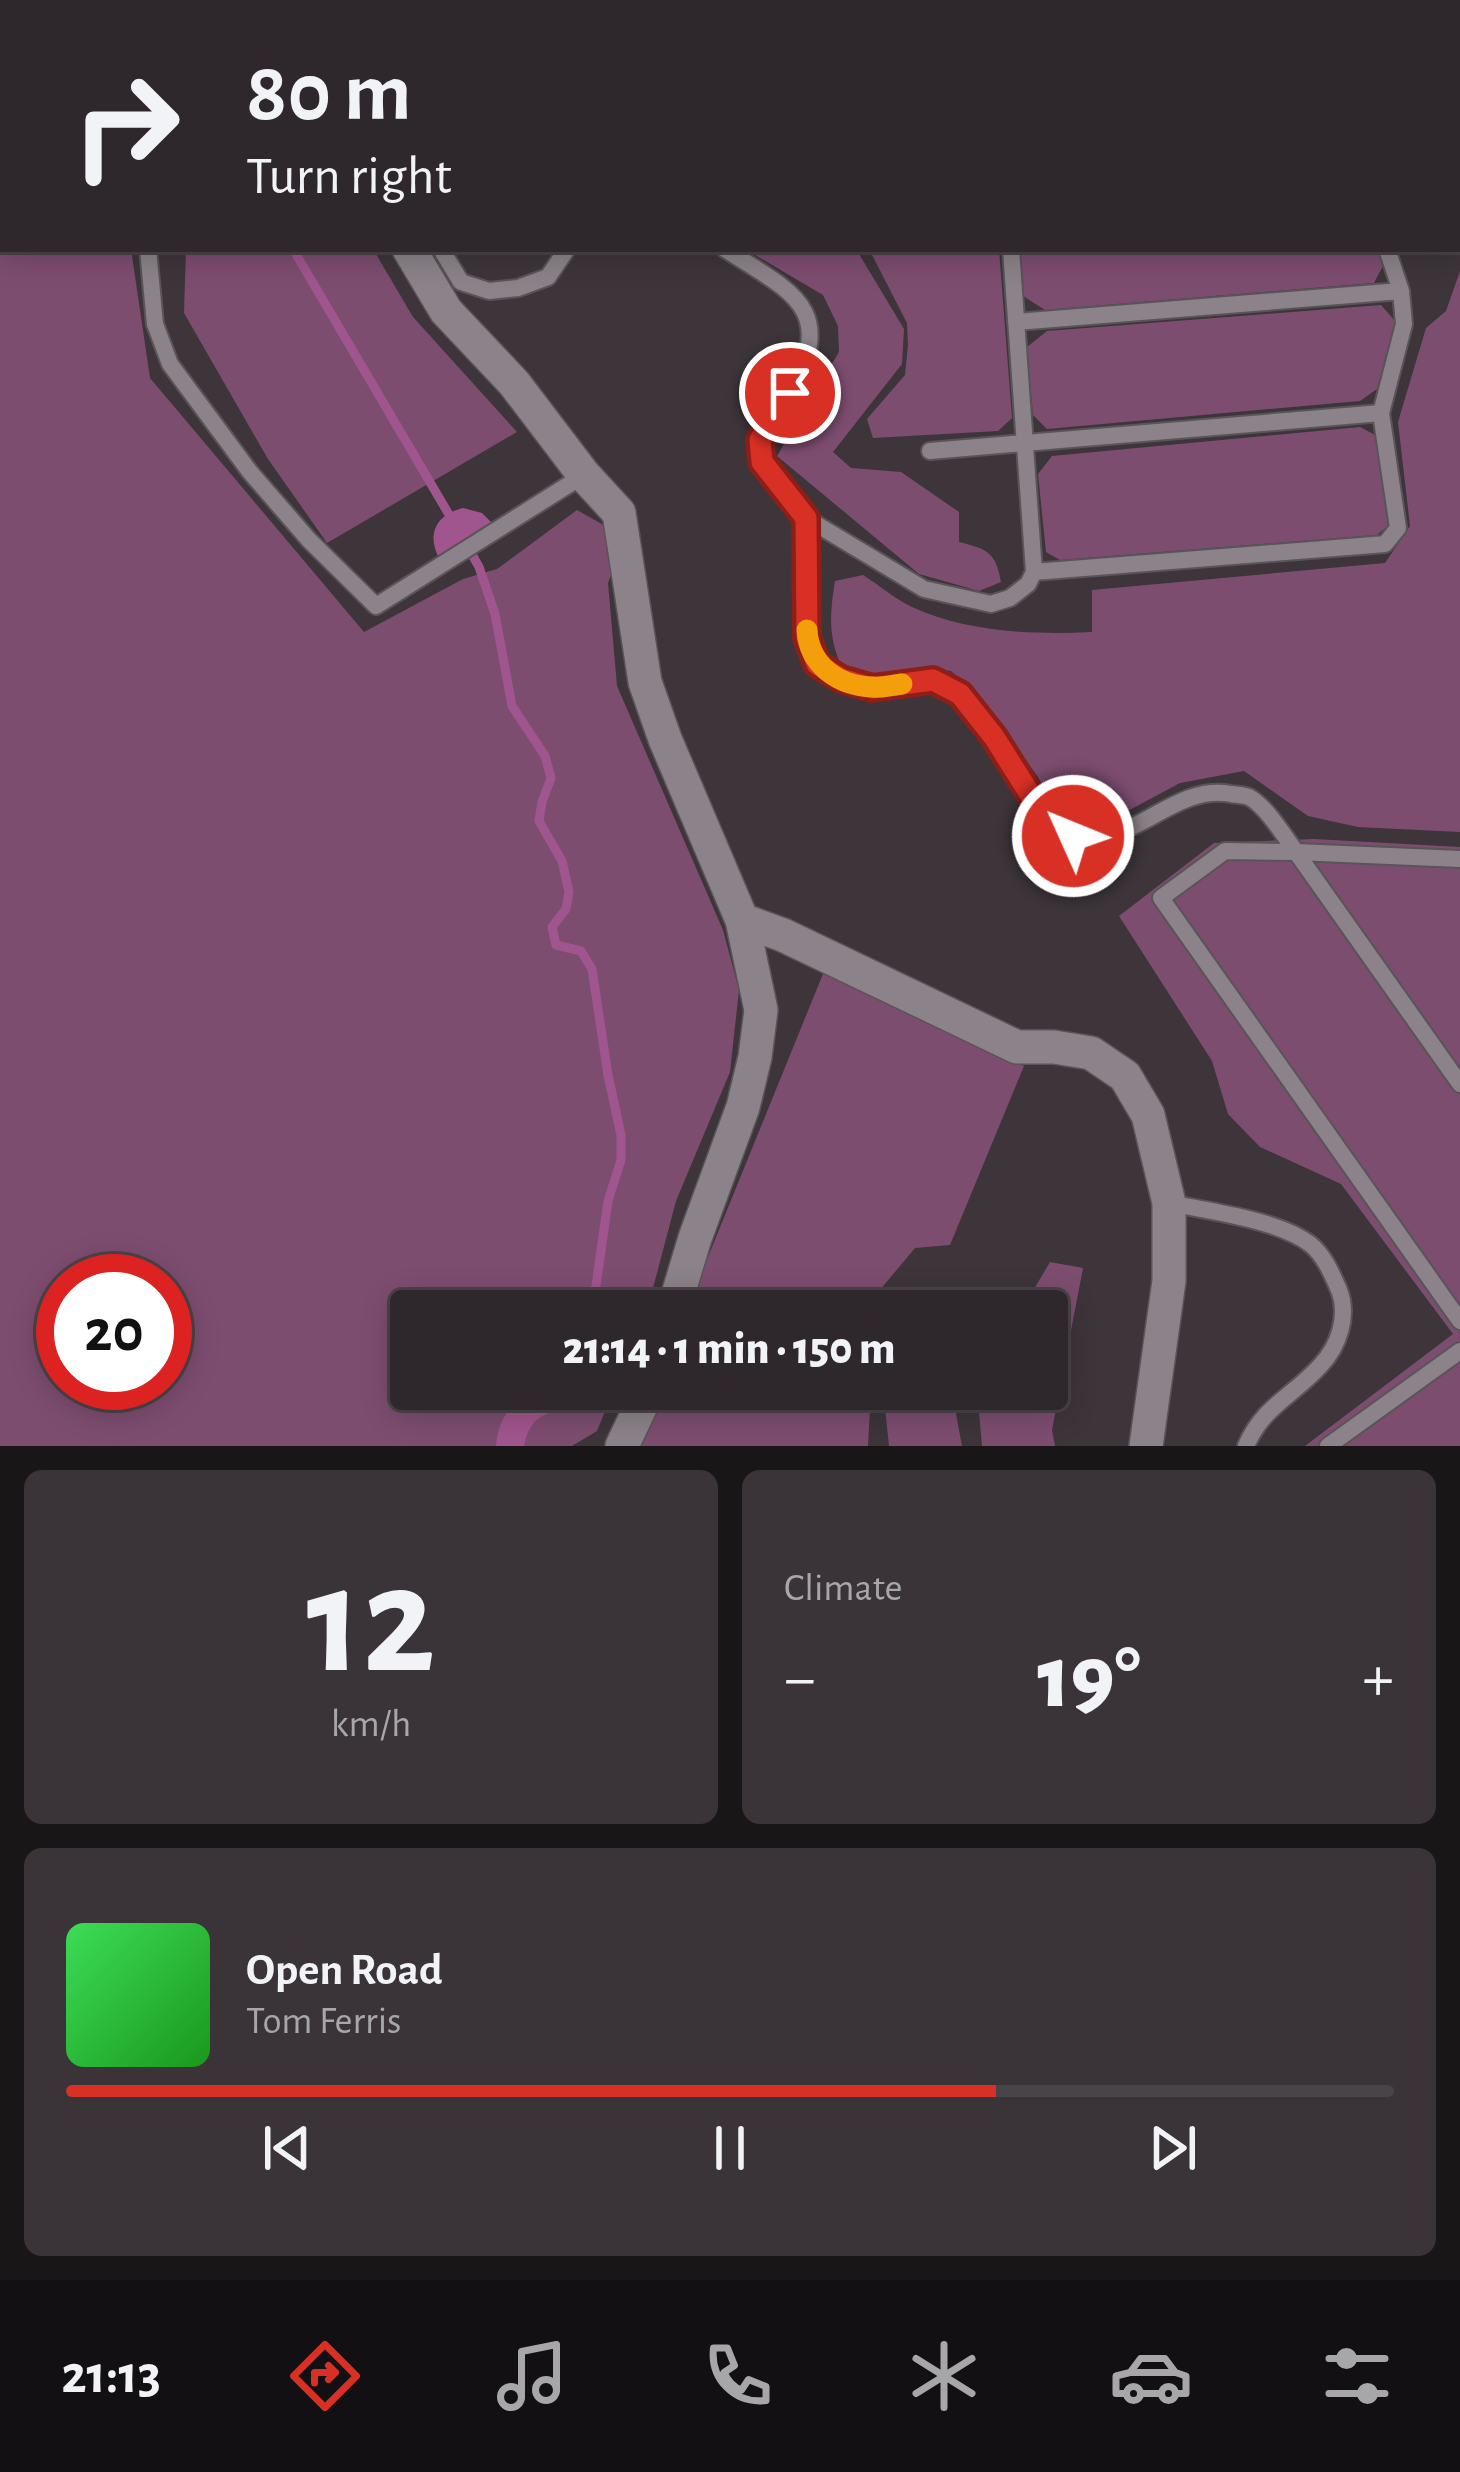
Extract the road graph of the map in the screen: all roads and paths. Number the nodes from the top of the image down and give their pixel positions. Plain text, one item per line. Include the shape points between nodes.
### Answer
1 (148, 252) edge
2 (411, 252) edge
3 (443, 252) edge
4 (565, 252) edge
5 (730, 252) edge
6 (1011, 252) edge
7 (1389, 252) edge
8 (1401, 291) junction
9 (1016, 322) junction
10 (1382, 413) junction
11 (1024, 443) junction
12 (930, 451) dead end
13 (584, 475) junction
14 (806, 518) junction
15 (1034, 572) junction
16 (1296, 853) junction
17 (1460, 860) edge
18 (742, 920) junction
19 (1460, 1084) edge
20 (1169, 1202) junction
21 (679, 1290) edge
22 (1460, 1321) edge
23 (1460, 1351) edge
24 (639, 1410) edge
25 (622, 1446) edge
26 (1146, 1446) edge
27 (1246, 1446) edge
28 (1328, 1446) edge

1 - 13 lane via 155,324 170,364 250,472 376,606
2 - 13 street via 446,311 514,382
3 - 4 lane via 461,282 490,291 548,277
5 - 14 lane via 801,303 811,330 805,364 760,440 762,462
6 - 9 lane
7 - 8 lane
8 - 9 lane
8 - 10 lane via 1404,324
9 - 11 lane
10 - 11 lane
10 - 15 lane via 1398,528 1385,544
11 - 12 lane
11 - 15 lane
13 - 18 street via 619,513 645,682
14 - 15 lane via 923,589 991,604 1010,598
14 - 16 lane via 807,638 817,664 872,688 933,680 960,694 1042,813 1073,836 1107,838 1195,795 1222,792 1250,797
16 - 17 lane
16 - 19 lane
16 - 22 lane via 1225,851 1161,898
18 - 20 street via 1017,1047 1091,1053 1125,1076 1148,1114
18 - 21 street via 761,1010 755,1057
20 - 26 street via 1169,1281
20 - 27 lane via 1281,1228 1312,1245 1343,1301 1341,1332 1322,1364 1261,1417
23 - 28 lane
24 - 25 street

